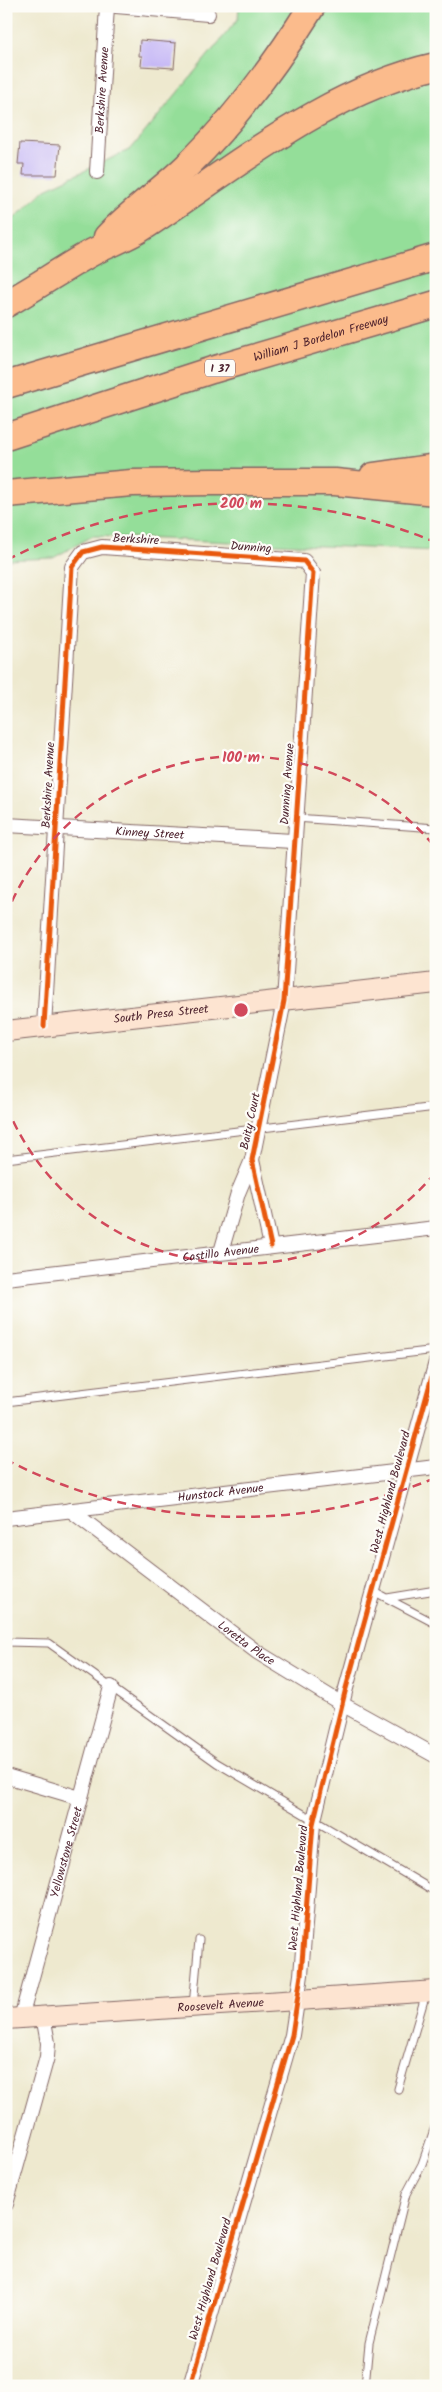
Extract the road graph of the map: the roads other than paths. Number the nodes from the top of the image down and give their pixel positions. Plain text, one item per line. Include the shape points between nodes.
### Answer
1 (107, 6) edge
2 (116, 6) edge
3 (312, 6) edge
4 (208, 14) dead end
5 (436, 66) edge
6 (97, 172) dead end
7 (90, 254) junction
8 (436, 257) edge
9 (6, 304) edge
10 (436, 304) edge
11 (6, 385) edge
12 (6, 437) edge
13 (436, 466) edge
14 (335, 482) junction
15 (436, 492) edge
16 (6, 494) edge
17 (87, 551) joint
18 (185, 552) joint
19 (312, 570) joint
20 (295, 818) junction
21 (6, 825) edge
22 (55, 828) junction
23 (436, 828) edge
24 (293, 841) junction
25 (436, 983) edge
26 (284, 1001) junction
27 (44, 1026) junction
28 (6, 1031) edge
29 (436, 1107) edge
30 (258, 1129) junction
31 (6, 1159) edge
32 (252, 1160) junction
33 (436, 1228) edge
34 (271, 1246) junction
35 (221, 1252) junction
36 (6, 1278) edge
37 (436, 1350) edge
38 (436, 1362) edge
39 (6, 1402) edge
40 (436, 1467) edge
41 (406, 1471) junction
42 (70, 1510) junction
43 (6, 1518) edge
44 (436, 1590) edge
45 (373, 1591) junction
46 (387, 1598) junction
47 (436, 1624) edge
48 (6, 1642) edge
49 (111, 1687) junction
50 (342, 1704) junction
51 (436, 1756) edge
52 (6, 1776) edge
53 (80, 1798) junction
54 (314, 1819) junction
55 (436, 1892) edge
56 (199, 1940) dead end
57 (431, 1991) edge
58 (297, 2000) junction
59 (193, 2006) junction
60 (43, 2016) junction
61 (14, 2018) edge
62 (398, 2089) dead end
63 (436, 2124) edge
64 (6, 2204) edge
65 (190, 2386) edge
66 (365, 2386) edge

1 - 6 street, Berkshire Avenue
2 - 4 street
3 - 7 highway via 264,77 208,144 170,182 119,223
5 - 7 highway via 340,100 262,147 142,228
7 - 9 highway
8 - 11 highway
10 - 12 highway, William J Bordelon Freeway / I 37 via 212,370
13 - 14 highway
14 - 15 highway
14 - 16 highway via 132,483
17 - 18 street, Berkshire via 102,547
17 - 22 street, Berkshire Avenue via 72,567 70,581
18 - 19 street, Dunning via 304,561
19 - 20 street, Dunning Avenue
20 - 23 lane
20 - 24 street, Dunning Avenue
21 - 22 street, Kinney Street
22 - 24 street, Kinney Street
22 - 27 street, Berkshire Avenue
24 - 26 street, Dunning Avenue
25 - 26 main road, South Presa Street
26 - 27 main road, South Presa Street
26 - 30 street, Baity Court
27 - 28 main road, South Presa Street
29 - 30 lane
30 - 31 lane
30 - 32 street, Baity Court
32 - 34 street, Baity Court
32 - 35 street, Baity Court via 238,1192
33 - 34 street, Castillo Avenue
34 - 35 street, Castillo Avenue
35 - 36 street, Castillo Avenue
37 - 39 lane
38 - 41 street, West Highland Boulevard
40 - 41 street, Hunstock Avenue
41 - 42 street, Hunstock Avenue
41 - 45 street, West Highland Boulevard
42 - 43 street, Hunstock Avenue
42 - 50 street, Loretta Place via 257,1652
44 - 46 lane
45 - 46 lane
45 - 50 street, West Highland Boulevard
46 - 47 lane
48 - 49 lane via 49,1643
49 - 53 street, Yellowstone Street
49 - 54 lane via 217,1763
50 - 51 street, Loretta Place
50 - 54 street, West Highland Boulevard
52 - 53 street
53 - 61 street, Yellowstone Street
54 - 55 lane
54 - 58 street, West Highland Boulevard
56 - 59 lane
57 - 58 main road, Roosevelt Avenue
57 - 62 lane
58 - 59 main road, Roosevelt Avenue
58 - 65 street, West Highland Boulevard via 292,2035
59 - 60 main road, Roosevelt Avenue
60 - 61 main road, Roosevelt Avenue
60 - 64 street via 47,2057
63 - 66 lane via 422,2164 406,2194 369,2343

